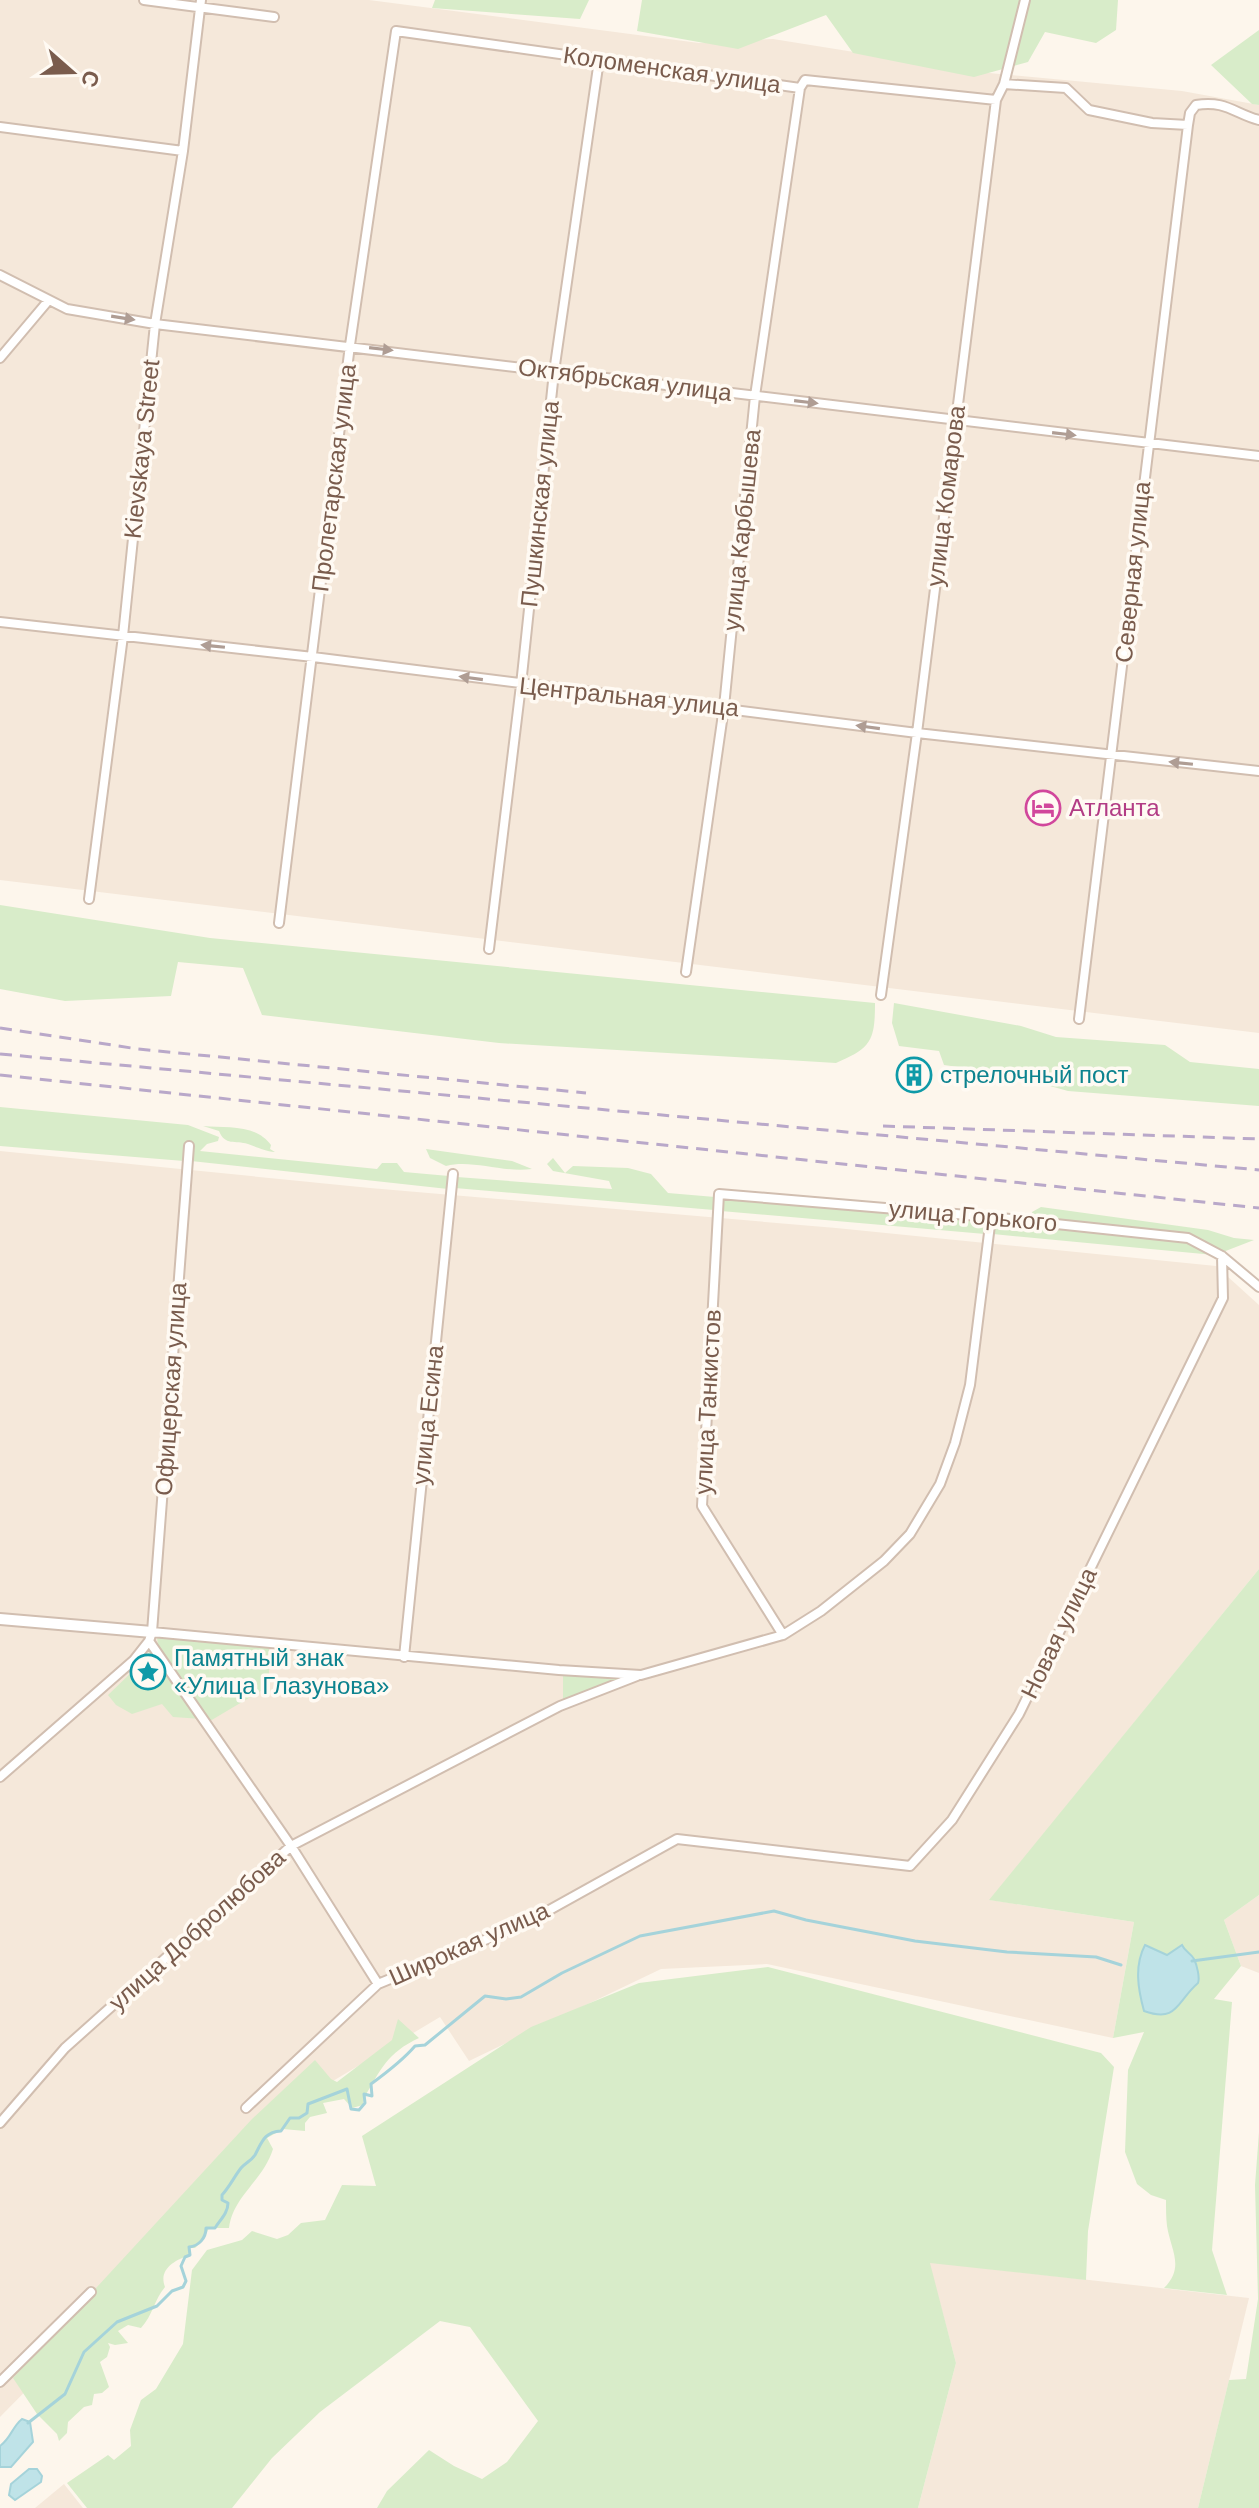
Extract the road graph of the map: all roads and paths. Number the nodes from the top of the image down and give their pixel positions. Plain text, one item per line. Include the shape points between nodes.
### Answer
1 (144, 0) edge
2 (1025, 0) edge
3 (201, 4) edge
4 (274, 17) dead end
5 (395, 35) joint
6 (599, 60) junction
7 (1004, 84) junction
8 (800, 88) junction
9 (996, 100) junction
10 (1259, 120) edge
11 (1188, 125) junction
12 (0, 127) edge
13 (183, 151) junction
14 (0, 275) edge
15 (48, 301) junction
16 (155, 324) junction
17 (350, 345) junction
18 (0, 358) edge
19 (554, 372) junction
20 (755, 396) junction
21 (955, 420) junction
22 (1147, 444) junction
23 (1259, 456) edge
24 (0, 622) edge
25 (123, 636) junction
26 (313, 657) junction
27 (521, 685) junction
28 (724, 707) junction
29 (917, 733) junction
30 (1112, 756) junction
31 (1259, 771) edge
32 (89, 899) dead end
33 (279, 923) dead end
34 (489, 949) dead end
35 (686, 972) dead end
36 (881, 995) dead end
37 (1079, 1019) dead end
38 (189, 1146) dead end
39 (453, 1174) dead end
40 (719, 1194) joint
41 (991, 1217) junction
42 (1222, 1256) junction
43 (1259, 1287) edge
44 (0, 1619) edge
45 (783, 1635) junction
46 (150, 1636) junction
47 (404, 1657) junction
48 (641, 1675) junction
49 (0, 1777) edge
50 (291, 1846) junction
51 (773, 1850) joint
52 (378, 1984) junction
53 (246, 2108) dead end
54 (0, 2123) edge
55 (91, 2292) dead end
56 (0, 2382) edge

1 - 3 street
2 - 7 street, улица Комарова
3 - 4 street
3 - 13 street, Kievskaya Street
5 - 6 street, Коломенская улица via 396,31
5 - 17 street, Пролетарская улица
6 - 8 street, Коломенская улица
6 - 19 street, Пушкинская улица
7 - 9 street, улица Комарова
7 - 11 street via 1066,88 1089,110
8 - 9 street, Коломенская улица via 805,80
8 - 20 street, улица Карбышева
9 - 21 street, улица Комарова
10 - 11 street via 1208,103 1196,105
11 - 22 street, Северная улица
12 - 13 street
13 - 16 street, Kievskaya Street
14 - 15 street, Октябрьская улица
15 -> 16 street, Октябрьская улица
15 - 18 street
16 - 17 street, Октябрьская улица
16 - 25 street, Kievskaya Street
17 -> 19 street, Октябрьская улица
17 - 26 street, Пролетарская улица
19 - 20 street, Октябрьская улица
19 - 27 street, Пушкинская улица
20 -> 21 street, Октябрьская улица
20 - 28 street, улица Карбышева
21 -> 22 street, Октябрьская улица
21 - 29 street, улица Комарова
22 - 23 street, Октябрьская улица
22 - 30 street, Северная улица
24 - 25 street, Центральная улица
26 -> 25 street, Центральная улица
25 - 32 street, Kievskaya Street
27 -> 26 street, Центральная улица
26 - 33 street, Пролетарская улица
27 - 28 street, Центральная улица
27 - 34 street, Пушкинская улица
29 -> 28 street, Центральная улица
28 - 35 street, улица Карбышева
29 - 30 street, Центральная улица
29 - 36 street, улица Комарова
31 -> 30 street, Центральная улица
30 - 37 street, Северная улица
38 - 46 street, Офицерская улица
39 - 47 street, улица Есина
40 - 41 street, улица Горького
40 - 45 street, улица Танкистов via 702,1506
41 - 42 street, улица Горького via 1188,1238
41 - 45 street via 970,1385 940,1484 910,1534 884,1561
42 - 43 street
42 - 51 street, Новая улица via 1223,1298 1019,1714 952,1820 910,1866
44 - 46 street
45 - 48 street
46 - 47 street
46 - 49 street via 134,1660
46 - 50 street, Широкая улица
47 - 48 street
48 - 50 street, улица Добролюбова via 560,1706
50 - 52 street, Широкая улица
50 - 54 street, улица Добролюбова via 65,2048
51 - 52 street, Широкая улица via 677,1839 526,1923
52 - 53 street
55 - 56 street

